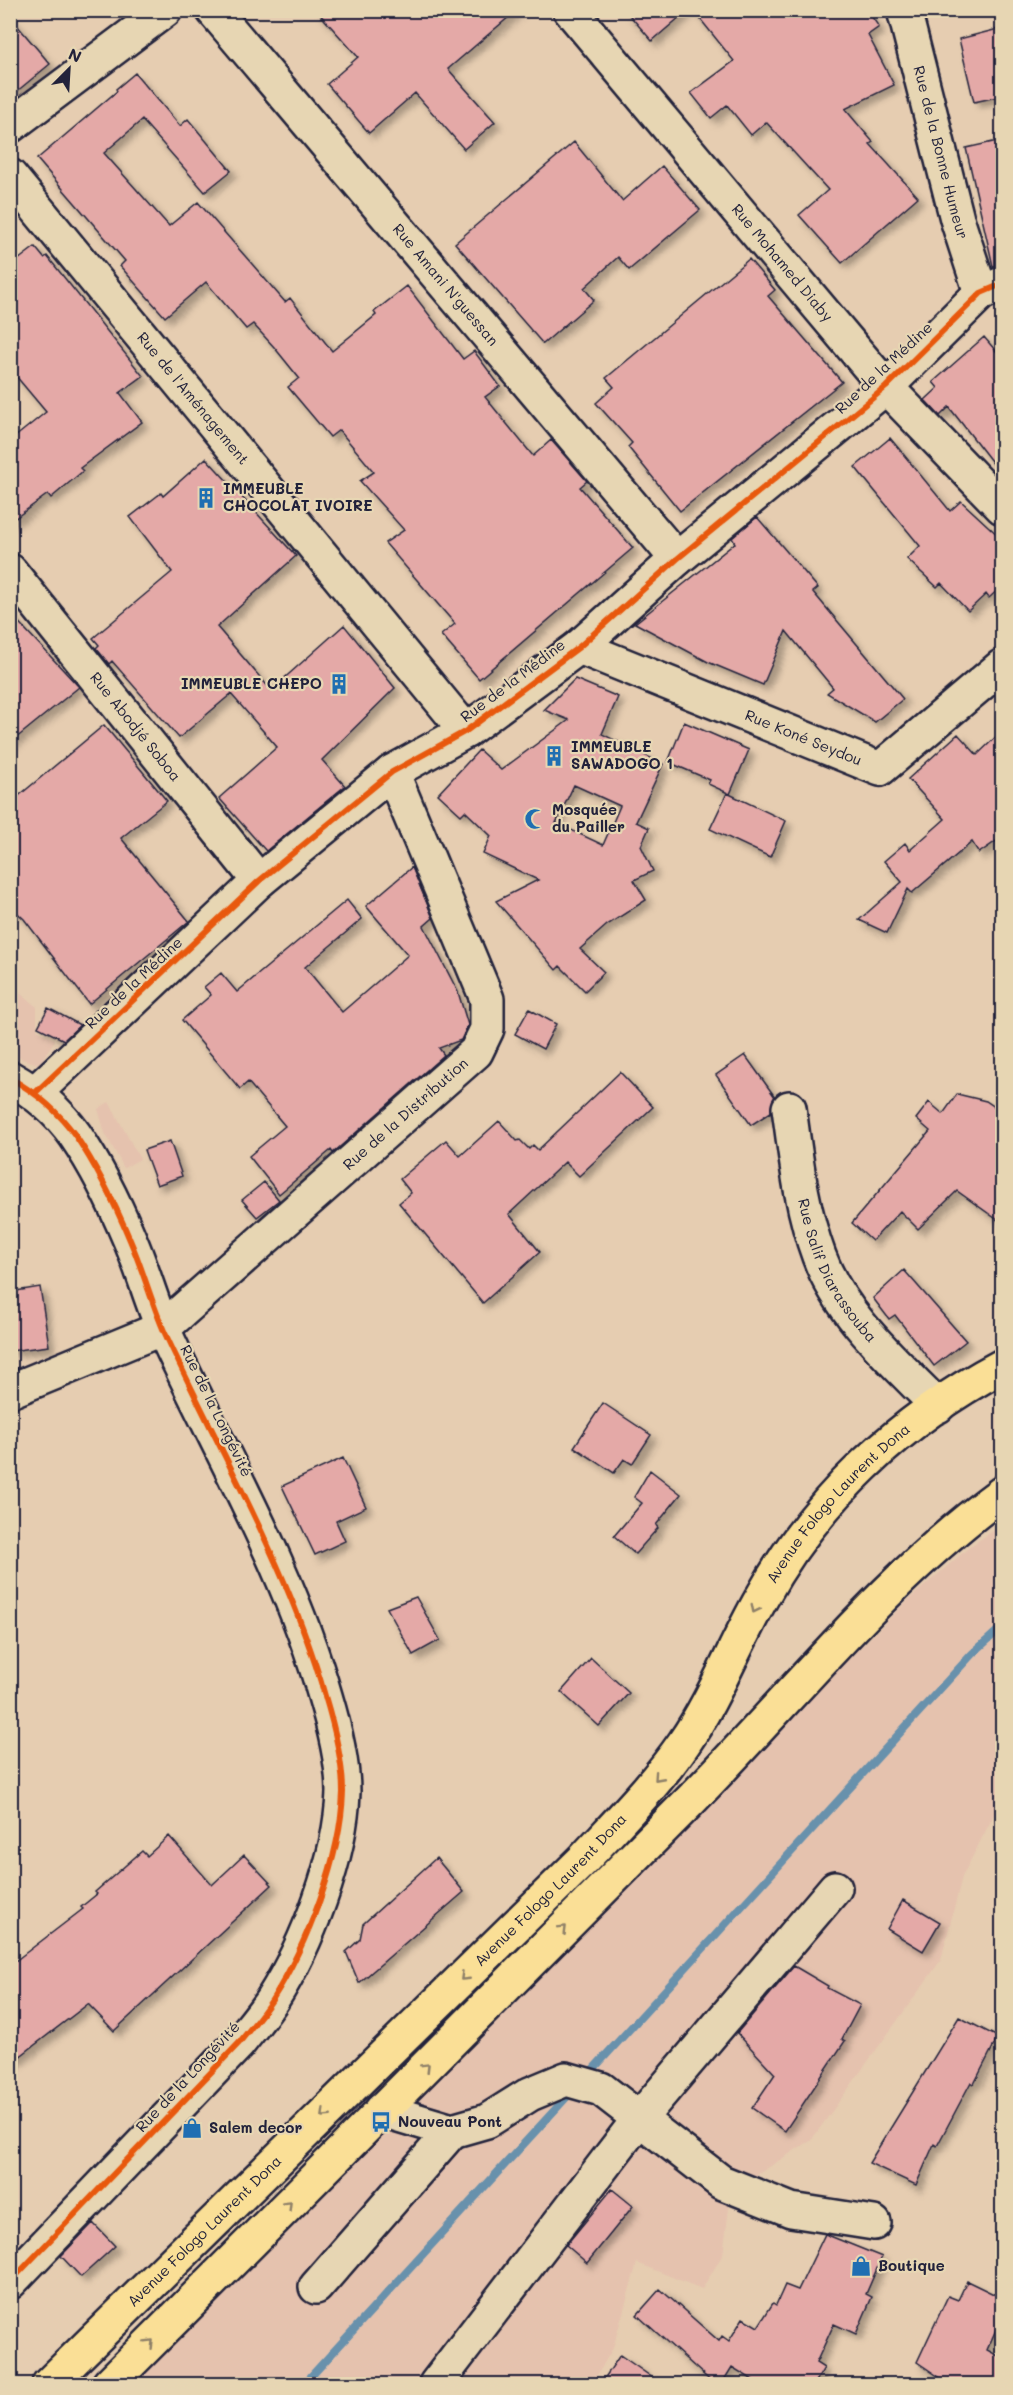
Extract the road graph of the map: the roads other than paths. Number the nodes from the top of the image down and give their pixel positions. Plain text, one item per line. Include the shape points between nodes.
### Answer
1 (165, 10) edge
2 (213, 10) edge
3 (570, 10) edge
4 (904, 10) edge
5 (10, 126) edge
6 (10, 176) edge
7 (992, 288) edge
8 (886, 387) junction
9 (1002, 507) edge
10 (677, 560) junction
11 (10, 571) edge
12 (579, 647) junction
13 (1002, 666) edge
14 (466, 731) junction
15 (392, 772) junction
16 (259, 881) junction
17 (23, 1085) edge
18 (789, 1108) dead end
19 (163, 1328) junction
20 (1002, 1366) edge
21 (10, 1391) edge
22 (938, 1406) junction
23 (1002, 1493) edge
24 (834, 1888) dead end
25 (382, 2110) junction
26 (639, 2119) junction
27 (452, 2131) junction
28 (874, 2223) dead end
29 (10, 2282) edge
30 (316, 2286) dead end
31 (49, 2385) edge
32 (109, 2385) edge
33 (436, 2385) edge

1 - 5 street
2 - 10 street, Rue Amani N'guessan
3 - 8 street, Rue Mohamed Diaby
4 - 7 street, Rue de la Bonne Humeur via 957,219
6 - 14 street, Rue de l'Aménagement
7 - 8 street, Rue de la Médine
8 - 9 street, Rue Mohamed Diaby
8 - 10 street, Rue de la Médine
10 - 12 street, Rue de la Médine
11 - 16 street, Rue Abodjé Soboa
12 - 13 street, Rue Koné Seydou via 880,768
12 - 14 street, Rue de la Médine
14 - 15 street, Rue de la Médine
15 - 16 street, Rue de la Médine
15 - 19 street, Rue de la Distribution via 487,999 488,1029 476,1052 444,1083
16 - 17 street, Rue de la Médine
17 - 19 street, Rue de la Longévité via 74,1133 97,1171 130,1239
18 - 22 street, Rue Salif Diarassouba via 804,1206 819,1258 838,1295 866,1331
19 - 21 street
19 - 29 street, Rue de la Longévité via 287,1587 316,1663 335,1730 343,1791 335,1844 300,1945 272,2000 239,2043
20 - 22 main road, Avenue Fologo Laurent Dona
22 -> 31 main road, Avenue Fologo Laurent Dona via 896,1434 858,1468 786,1558 686,1741 666,1769 583,1860
25 -> 23 main road via 701,1789 894,1583
24 - 26 street
25 - 27 street
32 -> 25 main road
26 - 27 street via 601,2089 566,2079 530,2094 487,2121
26 - 28 street via 721,2182 790,2210
26 - 33 street
27 - 30 street

